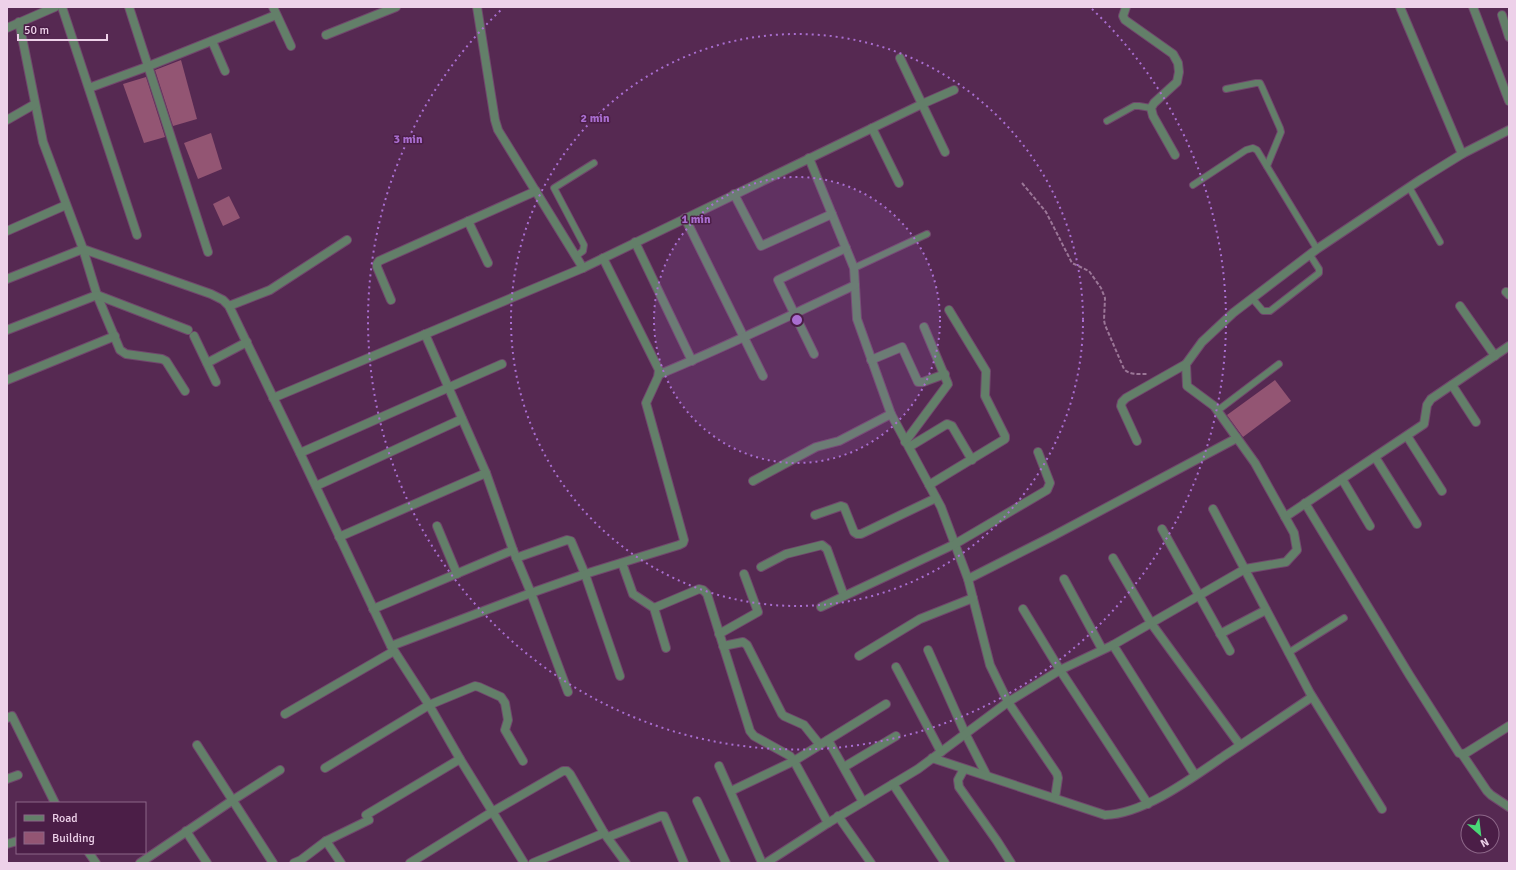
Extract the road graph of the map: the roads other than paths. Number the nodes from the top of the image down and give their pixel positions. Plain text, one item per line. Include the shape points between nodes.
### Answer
1 (55, 7) edge
2 (62, 7) edge
3 (129, 7) edge
4 (273, 7) edge
5 (396, 7) edge
6 (477, 7) edge
7 (1126, 7) edge
8 (1400, 7) edge
9 (1473, 7) edge
10 (276, 15) junction
11 (1502, 16) dead end
12 (19, 22) junction
13 (7, 28) edge
14 (326, 35) dead end
15 (1509, 37) edge
16 (212, 41) junction
17 (291, 46) dead end
18 (900, 58) dead end
19 (149, 66) junction
20 (224, 71) dead end
21 (89, 88) junction
22 (1226, 89) dead end
23 (954, 90) dead end
24 (1509, 101) edge
25 (35, 104) junction
26 (922, 104) junction
27 (1151, 108) junction
28 (7, 120) edge
29 (1107, 121) dead end
30 (872, 128) junction
31 (1509, 130) edge
32 (946, 152) dead end
33 (1462, 154) junction
34 (1175, 155) dead end
35 (809, 158) junction
36 (594, 162) dead end
37 (1267, 166) junction
38 (899, 183) dead end
39 (1193, 185) dead end
40 (1410, 187) junction
41 (536, 192) junction
42 (734, 194) junction
43 (66, 205) junction
44 (832, 214) junction
45 (685, 218) junction
46 (468, 221) junction
47 (7, 231) edge
48 (927, 234) dead end
49 (137, 235) dead end
50 (347, 240) dead end
51 (635, 242) junction
52 (1440, 242) dead end
53 (846, 248) junction
54 (83, 249) junction
55 (1317, 249) junction
56 (208, 252) dead end
57 (1310, 255) junction
58 (576, 256) junction
59 (603, 258) junction
60 (488, 263) dead end
61 (583, 268) junction
62 (854, 268) junction
63 (7, 279) edge
64 (856, 284) junction
65 (97, 295) junction
66 (1252, 298) junction
67 (392, 300) dead end
68 (229, 306) junction
69 (1460, 306) dead end
70 (949, 310) dead end
71 (795, 313) junction
72 (924, 327) dead end
73 (7, 330) edge
74 (188, 330) dead end
75 (425, 334) junction
76 (115, 336) junction
77 (194, 336) dead end
78 (744, 337) junction
79 (248, 342) junction
80 (1509, 346) edge
81 (814, 354) dead end
82 (1495, 356) junction
83 (872, 360) junction
84 (692, 361) junction
85 (207, 363) junction
86 (502, 364) dead end
87 (1186, 364) junction
88 (1279, 364) dead end
89 (660, 374) junction
90 (945, 374) junction
91 (763, 376) dead end
92 (7, 380) edge
93 (216, 382) dead end
94 (1452, 385) junction
95 (448, 387) junction
96 (185, 391) dead end
97 (273, 398) junction
98 (1217, 411) junction
99 (891, 414) junction
100 (462, 419) junction
101 (1476, 422) dead end
102 (1407, 436) junction
103 (1236, 438) junction
104 (1137, 441) dead end
105 (907, 444) junction
106 (1038, 452) dead end
107 (300, 453) junction
108 (1375, 457) junction
109 (972, 460) junction
110 (486, 473) junction
111 (1342, 479) junction
112 (753, 482) dead end
113 (929, 485) junction
114 (316, 486) junction
115 (1442, 491) dead end
116 (936, 498) junction
117 (1305, 503) junction
118 (1213, 509) dead end
119 (815, 515) dead end
120 (1284, 517) junction
121 (1417, 524) dead end
122 (437, 526) dead end
123 (1370, 526) dead end
124 (1162, 529) dead end
125 (339, 537) junction
126 (955, 544) junction
127 (514, 554) junction
128 (1113, 558) dead end
129 (622, 563) junction
130 (761, 567) dead end
131 (1245, 569) junction
132 (457, 574) junction
133 (585, 574) junction
134 (744, 574) dead end
135 (968, 579) junction
136 (1064, 579) dead end
137 (531, 593) junction
138 (844, 596) junction
139 (1198, 596) junction
140 (973, 598) junction
141 (821, 607) dead end
142 (654, 608) junction
143 (373, 609) junction
144 (1023, 609) dead end
145 (1266, 610) junction
146 (1344, 618) dead end
147 (1151, 623) junction
148 (719, 634) junction
149 (1220, 634) junction
150 (1112, 645) junction
151 (723, 646) junction
152 (392, 648) junction
153 (666, 648) dead end
154 (1102, 649) junction
155 (928, 650) dead end
156 (1230, 651) dead end
157 (1288, 653) junction
158 (859, 656) dead end
159 (896, 667) dead end
160 (1060, 670) junction
161 (620, 676) dead end
162 (568, 692) dead end
163 (1312, 696) junction
164 (1008, 702) junction
165 (886, 704) dead end
166 (428, 705) junction
167 (285, 714) dead end
168 (7, 718) edge
169 (1509, 726) edge
170 (965, 733) junction
171 (896, 736) dead end
172 (828, 740) junction
173 (820, 745) junction
174 (1240, 745) junction
175 (197, 746) dead end
176 (941, 752) junction
177 (1462, 754) junction
178 (932, 758) junction
179 (460, 759) junction
180 (523, 761) dead end
181 (794, 761) junction
182 (719, 766) dead end
183 (325, 768) dead end
184 (844, 768) junction
185 (964, 769) junction
186 (280, 770) dead end
187 (18, 775) dead end
188 (1195, 775) junction
189 (987, 776) junction
190 (7, 779) edge
191 (893, 784) junction
192 (731, 791) junction
193 (1056, 798) junction
194 (232, 800) junction
195 (697, 801) dead end
196 (54, 802) edge
197 (863, 802) junction
198 (1148, 804) junction
199 (1509, 807) edge
200 (1382, 809) dead end
201 (492, 812) junction
202 (838, 816) junction
203 (828, 823) junction
204 (186, 831) junction
205 (606, 835) junction
206 (326, 841) junction
207 (90, 854) edge
208 (96, 863) edge
209 (140, 863) edge
210 (207, 863) edge
211 (273, 863) edge
212 (294, 863) edge
213 (342, 863) edge
214 (410, 863) edge
215 (524, 863) edge
216 (533, 863) edge
217 (625, 863) edge
218 (684, 863) edge
219 (726, 863) edge
220 (762, 863) edge
221 (766, 863) edge
222 (872, 863) edge
223 (945, 863) edge
224 (1011, 863) edge

1 - 12 street
2 - 21 street
3 - 19 street
4 - 10 street
5 - 14 street
6 - 41 street via 498,130
7 - 27 street via 1123,16 1126,20 1173,54 1178,63 1177,82
8 - 33 street
9 - 24 street
10 - 16 street
10 - 17 street
11 - 15 street
12 - 13 street
12 - 25 street
16 - 19 street
16 - 20 street
18 - 26 street
19 - 21 street
19 - 56 street
21 - 49 street
22 - 37 lane via 1256,83 1262,87 1281,132
23 - 26 street
25 - 28 street
25 - 43 street via 43,142
26 - 30 street
26 - 32 street
27 - 29 lane via 1134,106
27 - 34 street
30 - 35 street
30 - 38 street
31 - 33 street
33 - 40 street
35 - 42 street
35 - 44 street
36 - 58 lane via 554,188 584,245 583,251
37 - 39 lane via 1258,150 1253,148
37 - 55 lane
40 - 52 lane
40 - 55 street
41 - 46 street
41 - 58 street
42 - 44 street via 761,246
42 - 45 street
43 - 47 street
43 - 54 street
44 - 53 street
45 - 51 street
45 - 78 street
46 - 60 street
46 - 67 street via 379,261 376,267
48 - 62 lane
50 - 68 street via 270,290
51 - 59 street
51 - 84 street
53 - 62 street
53 - 71 street via 778,280
54 - 63 street
54 - 65 street
54 - 68 street via 211,294
55 - 57 street
57 - 66 street
57 - 66 lane via 1319,273 1270,311 1263,311
58 - 61 street
59 - 61 street
59 - 89 street
61 - 75 street
62 - 64 street
64 - 71 street
64 - 83 street via 857,319
65 - 73 street
65 - 74 street
65 - 76 street
66 - 87 street via 1202,342
68 - 79 street
69 - 82 street
70 - 109 street via 986,371 985,396 1005,436 1004,441
71 - 78 street
71 - 81 street
72 - 90 street
75 - 95 street
75 - 97 street
76 - 92 street
76 - 96 street via 122,352 166,361
77 - 85 street
78 - 84 street
78 - 91 street
79 - 85 street
79 - 97 street
80 - 82 street
82 - 94 street
83 - 90 street via 902,347 918,382
83 - 99 street
84 - 89 street
85 - 93 street
86 - 95 street
87 - 98 street via 1186,386 1214,406
87 - 104 street via 1122,402 1121,406
88 - 98 lane
89 - 129 street via 646,408 684,540 679,545
90 - 105 street via 948,384
94 - 101 street
94 - 102 street via 1428,402 1424,424
95 - 100 street
95 - 107 street
97 - 107 street
98 - 103 street
99 - 105 street
99 - 112 street via 839,441 816,447
100 - 110 street
100 - 114 street
102 - 108 street
102 - 115 street
103 - 120 street via 1255,463
103 - 135 street
105 - 109 street via 950,424
105 - 113 street
106 - 126 street via 1050,483 1047,490
107 - 114 street
108 - 111 street
108 - 121 street
109 - 113 street
110 - 125 street
110 - 127 street
111 - 117 street
111 - 123 street
113 - 116 street
114 - 125 street
116 - 119 street via 861,534 854,532 844,507
116 - 126 street
117 - 120 street
117 - 177 street via 1414,683
118 - 131 street
120 - 131 street via 1294,533 1297,550 1286,562
122 - 132 street
124 - 139 street
125 - 143 street
126 - 135 street
126 - 138 street
127 - 132 street
127 - 133 street via 570,540
127 - 137 street
128 - 147 street
129 - 133 street
129 - 142 street via 633,594
130 - 138 street via 786,554 825,546
131 - 139 street
131 - 145 street
132 - 143 street
133 - 137 street
133 - 161 street
134 - 148 street via 758,612
135 - 140 street
136 - 154 street
137 - 152 street
137 - 162 street
138 - 141 street
139 - 147 street
139 - 149 street
140 - 158 street via 920,619
140 - 164 street via 988,660
142 - 148 street via 699,589 703,590 707,594
142 - 153 street
143 - 152 street
144 - 160 street
145 - 149 street
145 - 157 street
146 - 157 lane
147 - 150 street
147 - 174 street
148 - 151 street
149 - 156 street
150 - 154 street
150 - 188 street
151 - 173 street via 739,642 747,645 782,714 804,725
151 - 181 street via 750,731
152 - 166 street
152 - 167 street
154 - 160 street
155 - 170 street
157 - 163 street
159 - 176 street
160 - 164 street
160 - 198 street
163 - 174 street
163 - 200 street
164 - 170 street
164 - 193 street via 1057,774
165 - 172 street
166 - 179 street
166 - 180 street via 475,686 501,697 505,703 508,720 505,730
166 - 183 street
168 - 196 street via 12,716
169 - 177 street
170 - 176 street
170 - 189 street
171 - 184 street
172 - 173 street
172 - 184 street
173 - 181 street
174 - 188 street
175 - 194 street
176 - 178 street
177 - 199 street via 1487,791
178 - 185 street
178 - 191 street
179 - 201 street
179 - 206 street
181 - 192 street
181 - 203 street
182 - 192 street
184 - 197 street
185 - 189 street
185 - 224 street via 958,780 959,787
186 - 194 street
187 - 190 street
188 - 198 street
189 - 193 street
191 - 197 street
191 - 223 street
192 - 220 street
193 - 198 street via 1105,815
194 - 204 street
194 - 211 street
195 - 219 street
197 - 202 street
201 - 205 street via 567,771
201 - 214 street
201 - 215 street
202 - 203 street
202 - 222 street
203 - 221 street
204 - 209 street
204 - 210 street
205 - 216 street
205 - 217 street
205 - 218 street via 664,816
206 - 212 street
206 - 213 street
207 - 208 street

